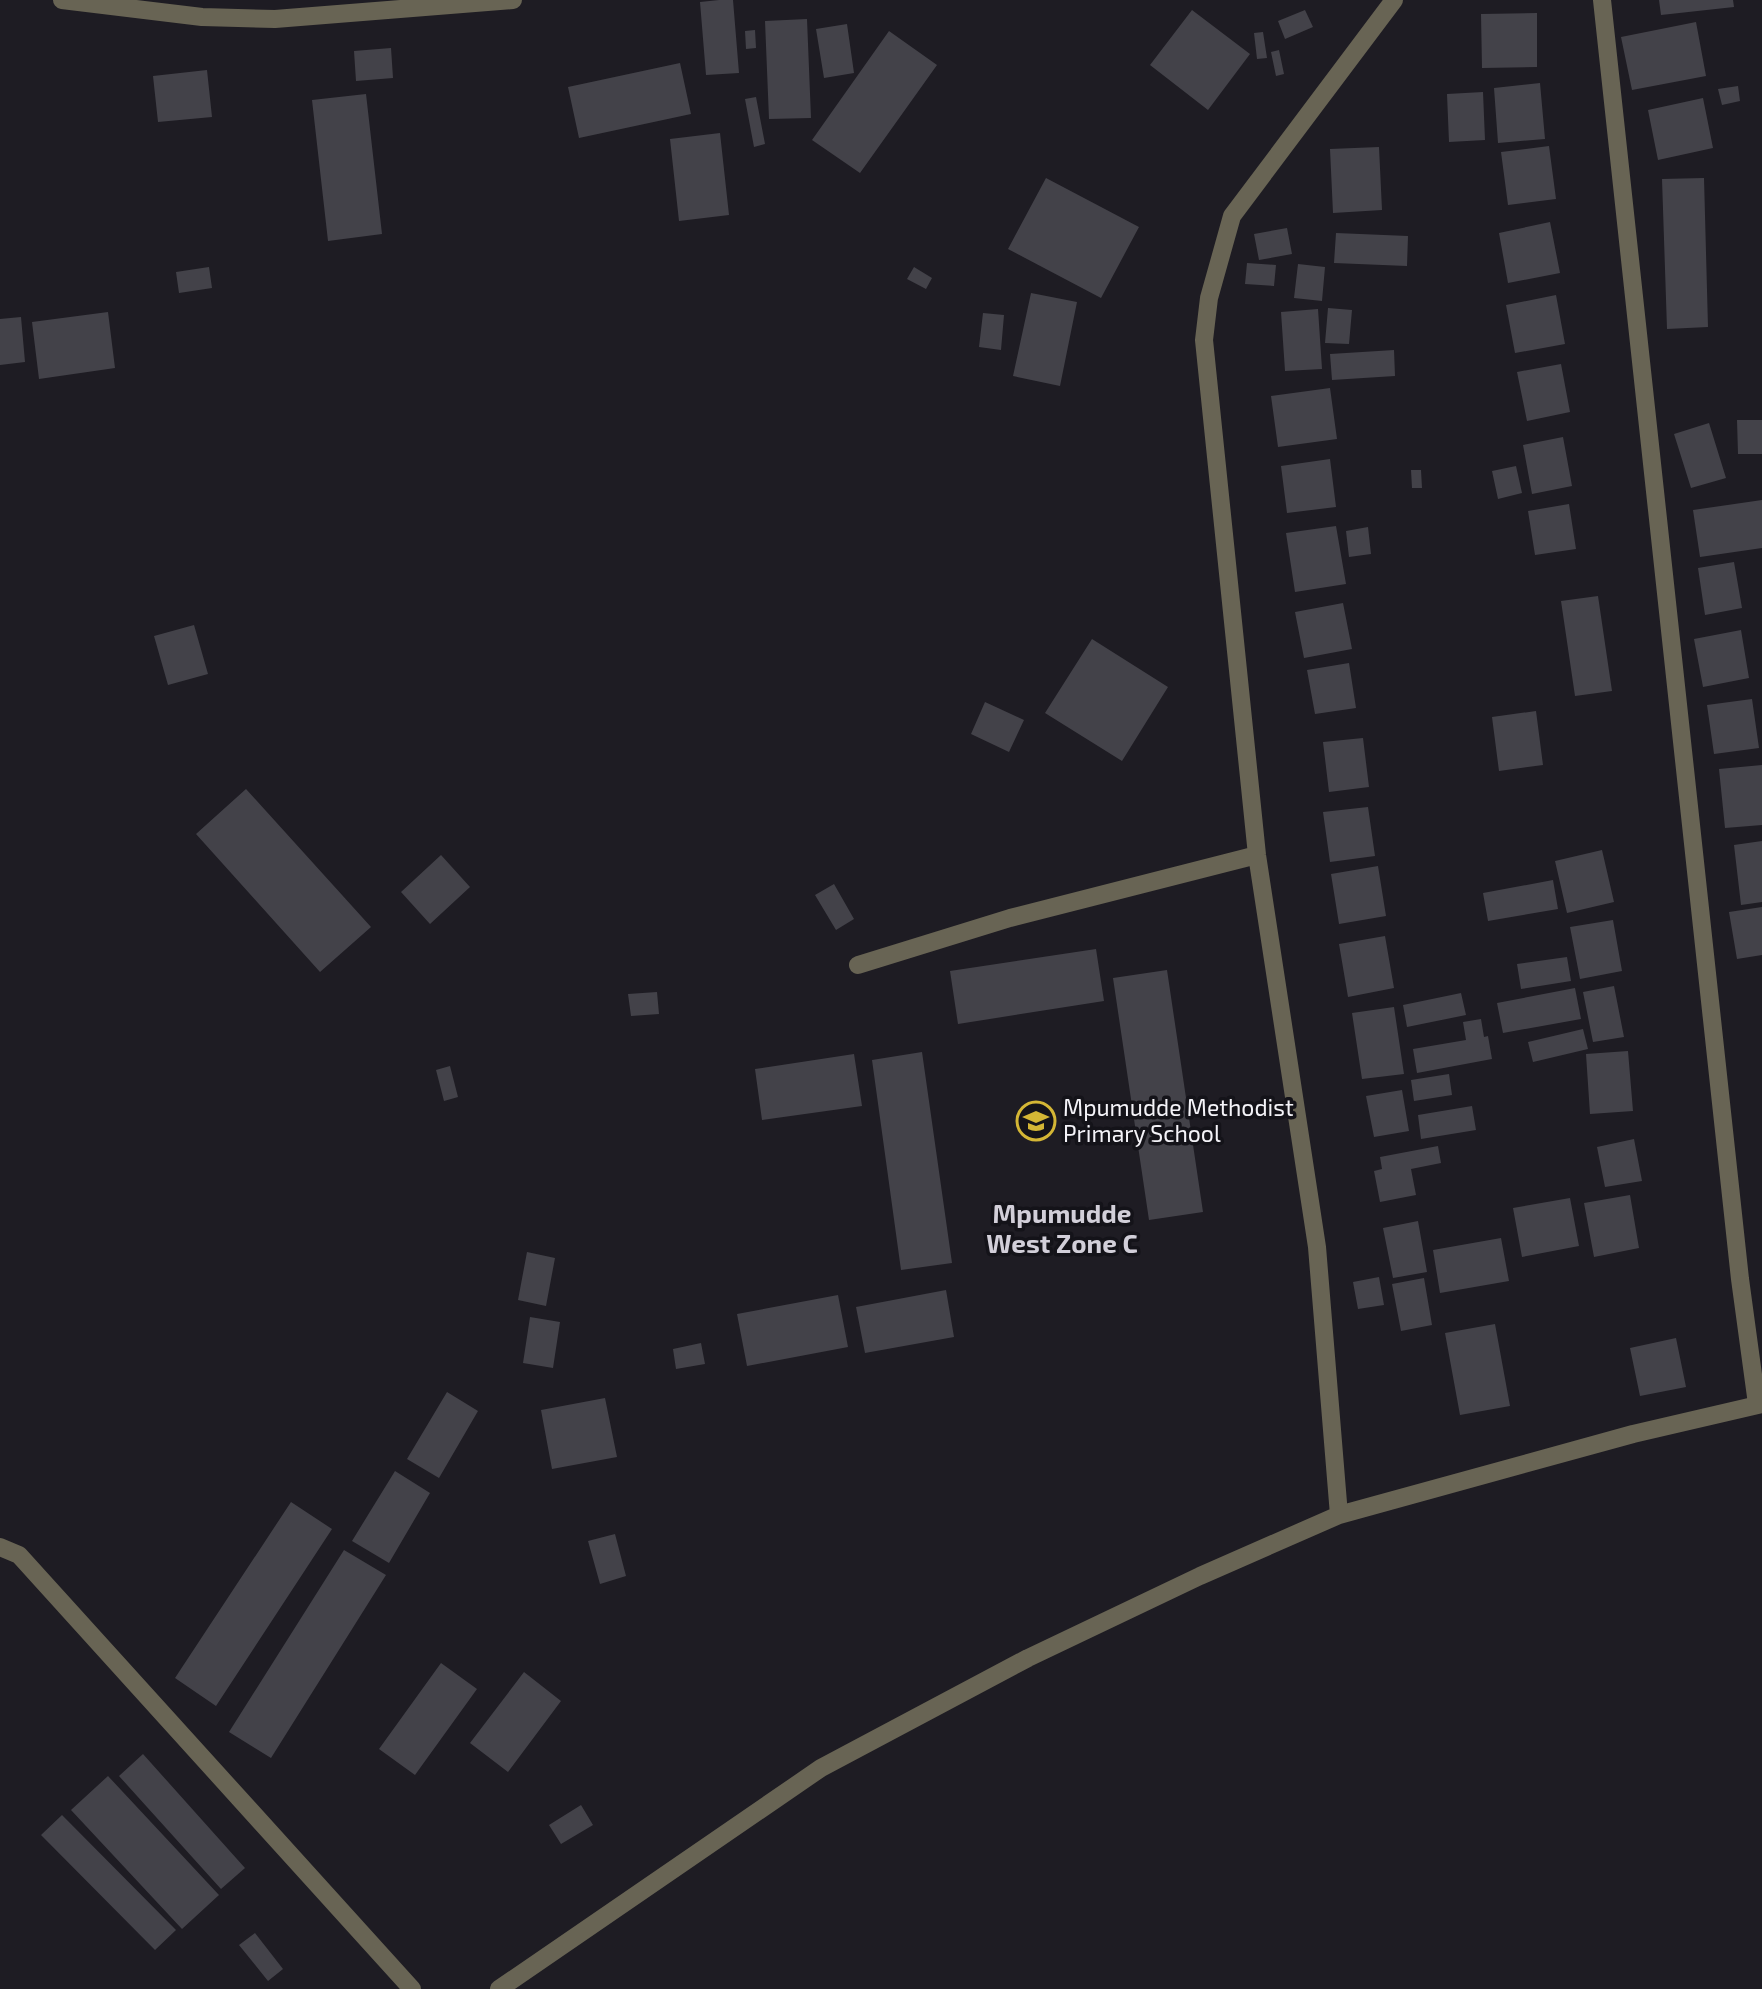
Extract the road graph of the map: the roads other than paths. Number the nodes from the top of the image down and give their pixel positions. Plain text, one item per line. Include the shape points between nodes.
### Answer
1 (62, 0) edge
2 (513, 0) edge
3 (1394, 0) edge
4 (1602, 0) edge
5 (1257, 855) junction
6 (858, 965) dead end
7 (1760, 1404) edge
8 (1339, 1515) junction
9 (0, 1547) edge
10 (411, 1989) edge
11 (499, 1989) edge

1 - 2 street via 202,17 275,19
3 - 5 street via 1232,216 1209,298 1204,340
4 - 7 street via 1740,1279
5 - 6 street via 1010,918
5 - 8 street via 1317,1247
7 - 8 street
8 - 11 street via 1028,1658 821,1768
9 - 10 street via 19,1556

